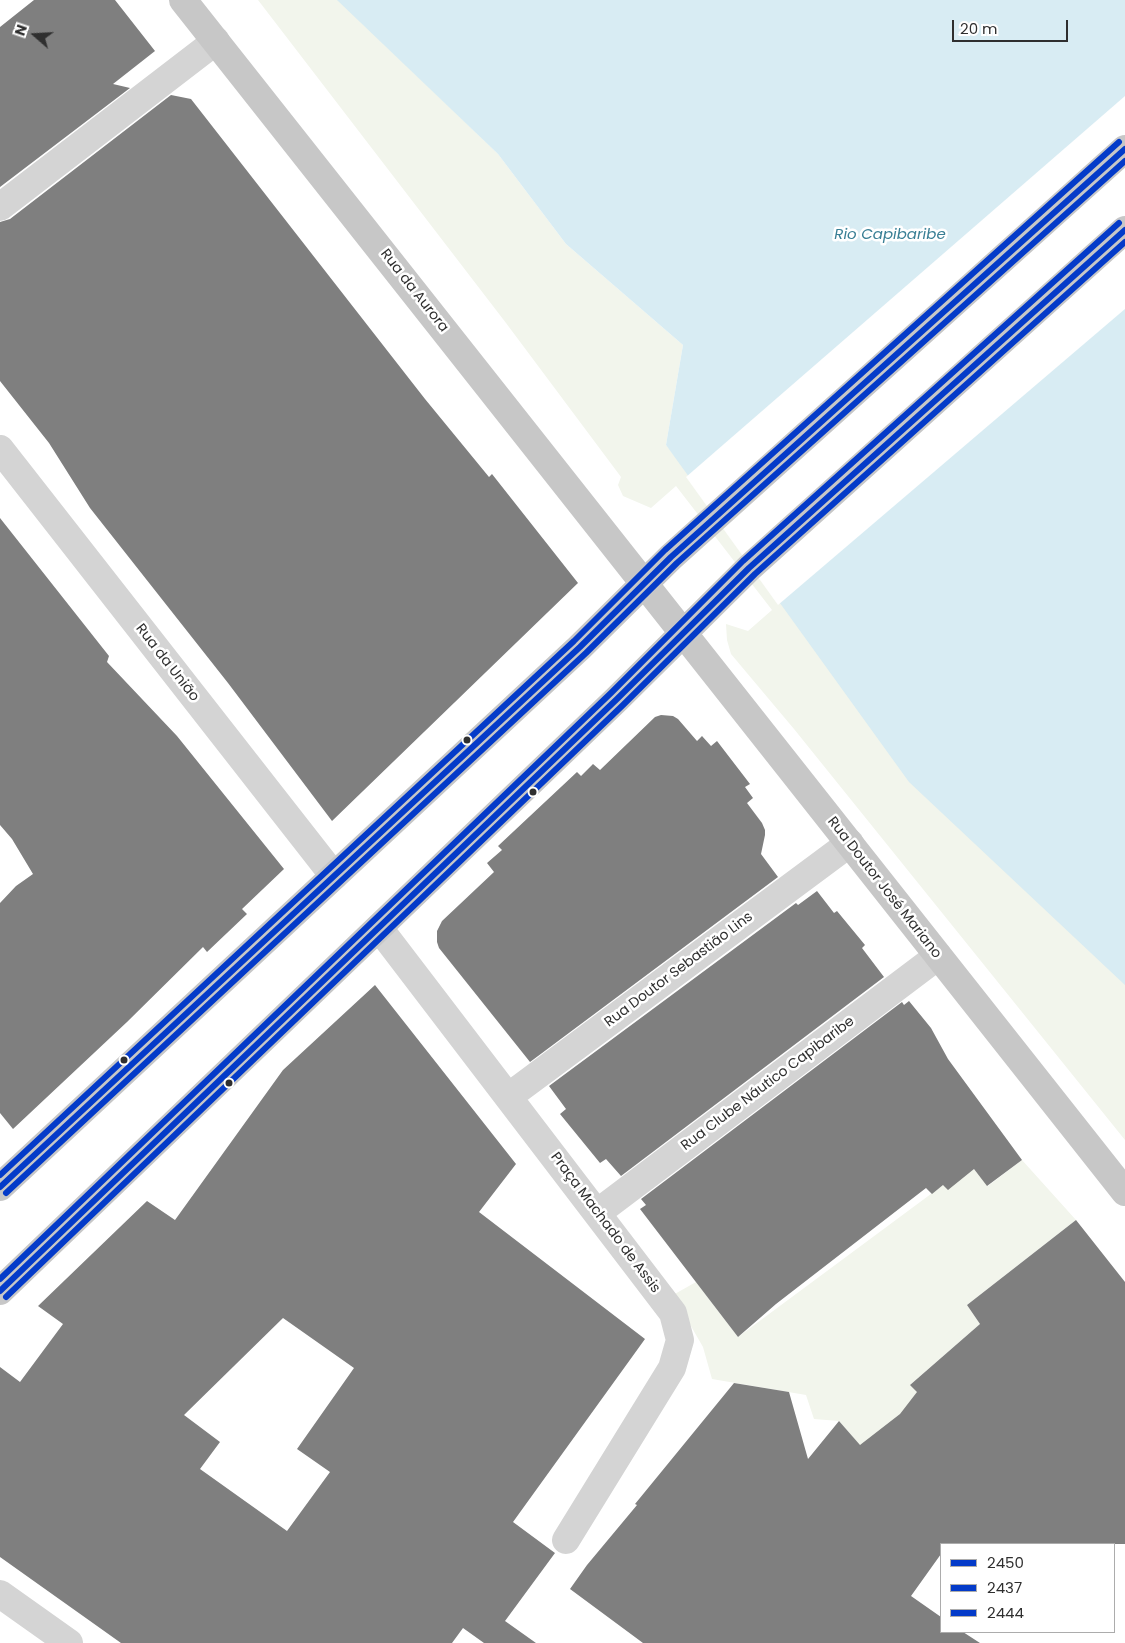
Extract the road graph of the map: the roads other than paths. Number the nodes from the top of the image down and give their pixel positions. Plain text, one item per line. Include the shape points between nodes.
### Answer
1 (183, 0) edge
2 (216, 41) junction
3 (1125, 149) edge
4 (0, 207) edge
5 (1125, 230) edge
6 (0, 449) edge
7 (644, 584) junction
8 (683, 634) junction
9 (850, 843) junction
10 (334, 876) junction
11 (379, 928) junction
12 (938, 956) junction
13 (508, 1097) junction
14 (1, 1184) edge
15 (1125, 1192) edge
16 (597, 1213) junction
17 (0, 1291) edge
18 (566, 1540) dead end
19 (0, 1594) edge
20 (70, 1643) edge

1 - 2 main road, Rua da Aurora
2 - 4 street
2 - 7 main road, Rua da Aurora
3 - 7 main road
5 - 8 main road via 749,568
6 - 10 street, Rua da União
7 - 8 main road, Rua Doutor José Mariano
7 - 10 main road
8 - 9 main road, Rua Doutor José Mariano
8 - 11 main road
9 - 12 main road, Rua Doutor José Mariano
9 - 13 street, Rua Doutor Sebastião Lins
10 - 14 main road
11 - 13 street, Praça Machado de Assis
11 - 17 main road
12 - 15 main road, Rua Doutor José Mariano
12 - 16 street, Rua Clube Náutico Capibaribe
13 - 16 street, Praça Machado de Assis
16 - 18 street, Praça Machado de Assis via 674,1313 680,1340 672,1368
19 - 20 street

